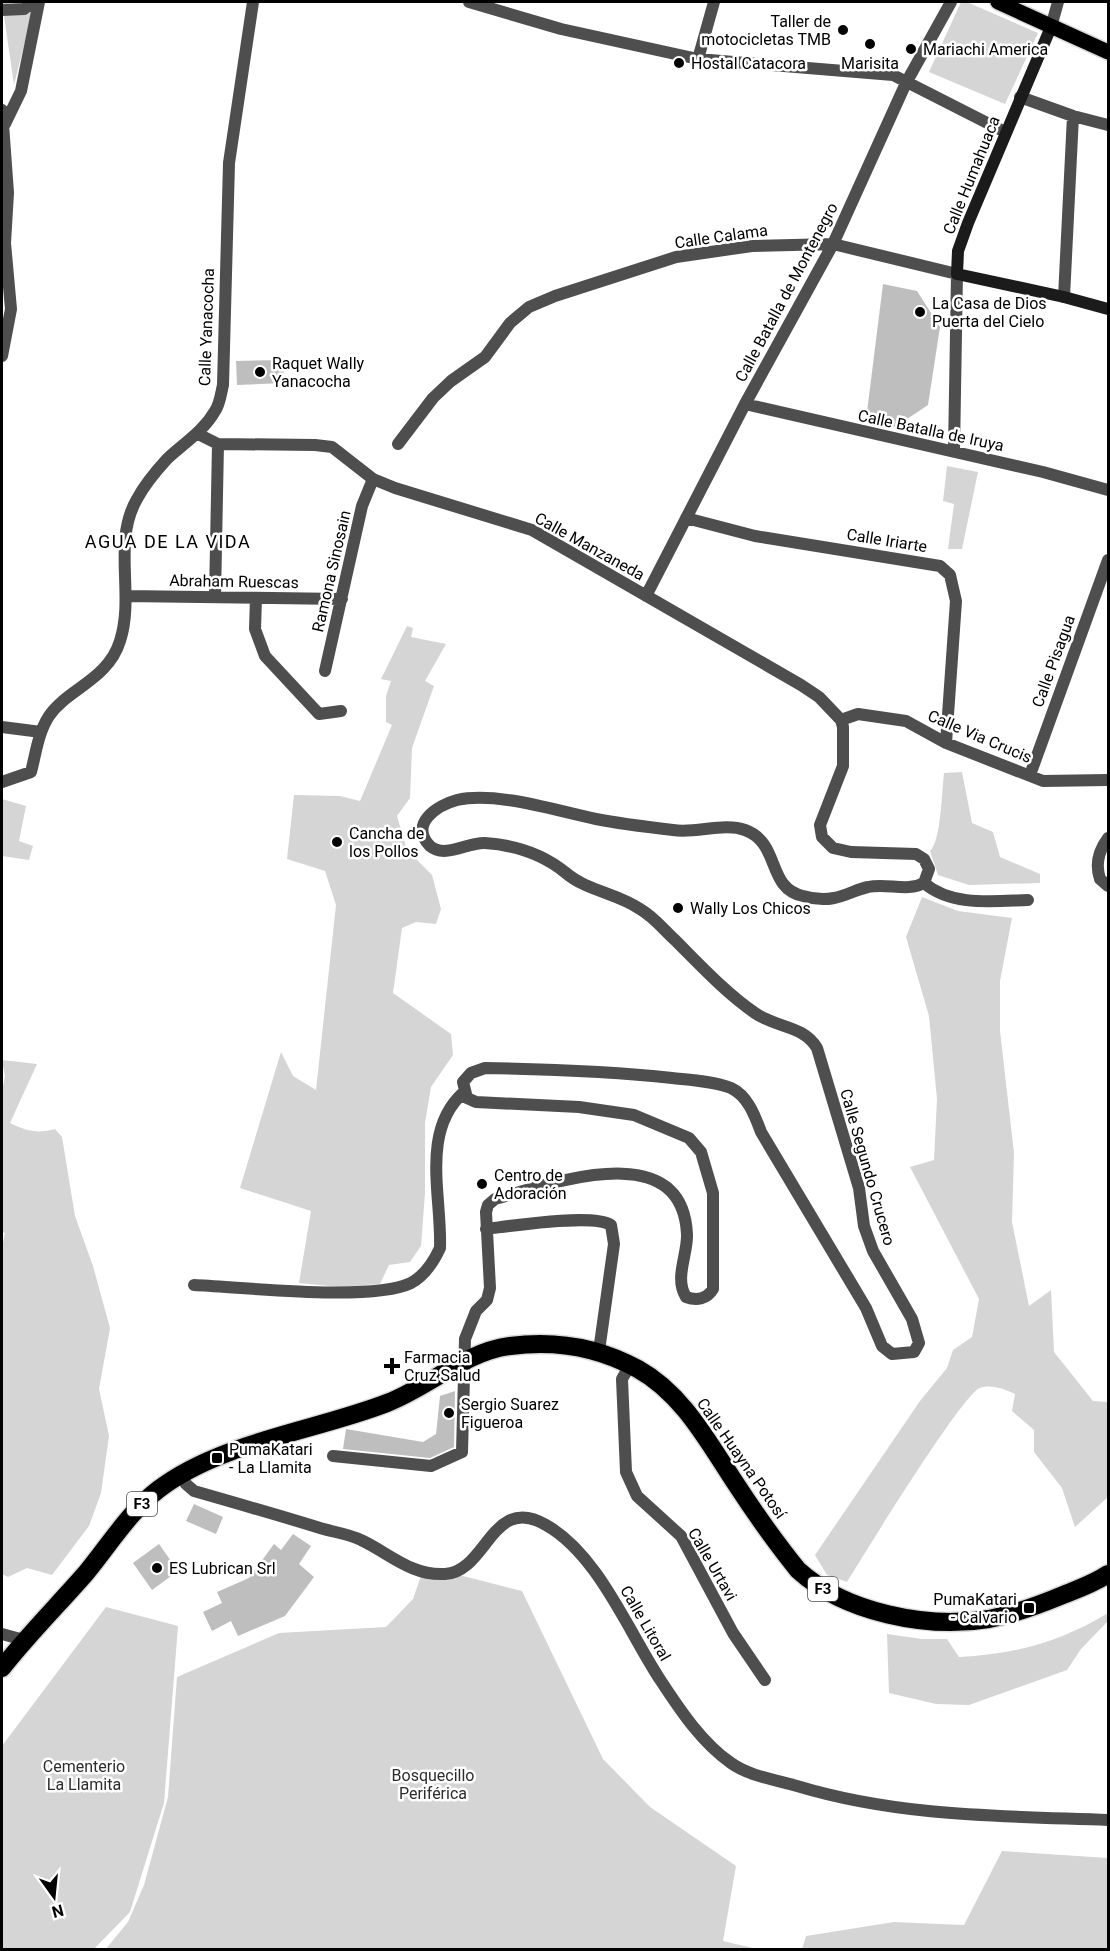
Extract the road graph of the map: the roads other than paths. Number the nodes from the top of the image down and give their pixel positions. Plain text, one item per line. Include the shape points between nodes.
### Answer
1 (33, 2) edge
2 (39, 2) edge
3 (253, 2) edge
4 (475, 2) edge
5 (714, 2) edge
6 (951, 2) edge
7 (998, 2) edge
8 (1058, 2) edge
9 (2, 10) edge
10 (1051, 27) junction
11 (1108, 52) edge
12 (698, 59) junction
13 (906, 82) junction
14 (1020, 97) junction
15 (2, 110) edge
16 (1073, 116) junction
17 (5, 124) junction
18 (1108, 125) edge
19 (1005, 132) junction
20 (833, 244) junction
21 (957, 274) junction
22 (1064, 297) junction
23 (1108, 309) edge
24 (2, 356) edge
25 (745, 404) junction
26 (198, 434) junction
27 (218, 444) junction
28 (398, 444) dead end
29 (954, 451) junction
30 (373, 480) junction
31 (1108, 490) edge
32 (686, 518) junction
33 (1108, 560) edge
34 (126, 596) junction
35 (646, 596) junction
36 (215, 597) junction
37 (256, 598) junction
38 (342, 599) junction
39 (325, 671) dead end
40 (341, 711) dead end
41 (840, 720) junction
42 (2, 727) edge
43 (41, 732) junction
44 (946, 743) junction
45 (1030, 775) junction
46 (1108, 780) edge
47 (2, 782) edge
48 (1108, 838) edge
49 (924, 883) junction
50 (1108, 885) edge
51 (1028, 900) dead end
52 (464, 1092) junction
53 (486, 1229) junction
54 (194, 1285) dead end
55 (599, 1351) junction
56 (465, 1361) junction
57 (630, 1365) junction
58 (333, 1456) dead end
59 (181, 1474) junction
60 (1108, 1574) edge
61 (2, 1634) edge
62 (24, 1641) junction
63 (2, 1668) edge
64 (765, 1680) dead end
65 (1108, 1821) edge

1 - 9 street via 24,9
2 - 17 street via 21,91
3 - 26 street, Calle Yanacocha via 229,163 223,385 217,410
4 - 12 street via 561,28
5 - 12 street
6 - 13 street, Calle Batalla de Montenegro
7 - 10 main road
8 - 10 street
10 - 11 main road
10 - 14 main road, Calle Humahuaca
12 - 13 street via 851,70 893,75
13 - 19 street
13 - 20 street, Calle Batalla de Montenegro
14 - 16 street
14 - 19 main road, Calle Humahuaca
15 - 17 street
16 - 18 street
16 - 22 street
17 - 24 street via 5,243 11,309
19 - 21 main road, Calle Humahuaca via 958,251
20 - 21 street, Calle Calama
20 - 25 street, Calle Batalla de Montenegro
20 - 28 street, Calle Calama via 752,246 676,257 529,307 510,323 485,357 433,398
21 - 22 main road, Calle Calama
21 - 29 street, Calle Humahuaca
22 - 23 main road, Calle Calama
25 - 29 street, Calle Batalla de Iruya
25 - 32 street, Calle Batalla de Montenegro
26 - 27 street, Calle Manzaneda
26 - 34 street, Calle Yanacocha via 152,476 130,514 124,534
27 - 30 street, Calle Manzaneda via 332,447
27 - 36 street
29 - 31 street, Calle Batalla de Iruya
30 - 35 street, Calle Manzaneda via 532,530
30 - 38 street, Ramona Sinosain via 362,506
32 - 35 street, Calle Batalla de Montenegro
32 - 44 street, Calle Iriarte via 755,536 940,566 950,575 956,601
33 - 45 street, Calle Pisagua
34 - 36 street, Abraham Ruescas
34 - 43 street, Calle Yanacocha via 120,642 111,660 50,714
35 - 41 street, Calle Manzaneda via 819,697
36 - 37 street, Abraham Ruescas
37 - 38 street, Abraham Ruescas
37 - 40 street via 255,629 265,656 319,714
38 - 39 street, Ramona Sinosain
41 - 44 street, Calle Via Crucis via 858,714 906,721
41 - 49 street via 845,741 843,766 820,825 822,837 833,848 851,852 920,856 929,869
42 - 43 street
43 - 47 street, Calle Yanacocha via 31,772
44 - 45 street, Calle Via Crucis
45 - 46 street, Calle Via Crucis via 1043,781
48 - 50 street via 1098,862 1100,879
49 - 51 street via 931,890 958,899
49 - 52 street, Calle Segundo Crucero via 912,888 865,887 835,898 816,899 790,893 781,885 764,843 745,830 676,831 481,798 442,806 427,816 423,827 426,841 438,850 482,843 512,846 531,852 576,882 639,907 747,1007 766,1020 808,1036 817,1048 859,1188 864,1226 873,1251 919,1338 914,1352 892,1354 882,1346 866,1308 761,1132 753,1111 731,1089 607,1070 485,1068 471,1073 463,1082
52 - 53 street via 476,1102 579,1107 634,1115 689,1138 701,1152 709,1172 716,1282 711,1293 702,1298 692,1299 684,1293 681,1278 687,1236 680,1204 670,1189 647,1178 591,1174 495,1199 488,1205
52 - 54 street via 452,1102 441,1127 436,1155 440,1248 413,1282 350,1292
53 - 55 street via 584,1220 606,1221 611,1225 614,1245
53 - 56 street via 490,1288 465,1339
55 - 56 highway, Calle Huayna Potosí / F3 via 545,1342 487,1350
55 - 57 highway, Calle Huayna Potosí / F3
56 - 58 street via 462,1452 431,1466
56 - 59 highway, Calle Huayna Potosí / F3 via 420,1389 386,1404 237,1451
57 - 60 highway, Calle Huayna Potosí / F3 via 679,1401 798,1570 839,1596 900,1616 926,1620 986,1619 1029,1608
57 - 64 street, Calle Urtavi via 622,1379 626,1472 630,1484 637,1496 681,1536 733,1633
59 - 62 highway, F3 via 139,1507
59 - 65 street, Calle Litoral via 195,1491 361,1539 400,1564 426,1572 456,1572 501,1524 517,1518 546,1524 598,1575 674,1700 714,1750 733,1765 828,1797 911,1812
61 - 62 street
62 - 63 highway, F3

